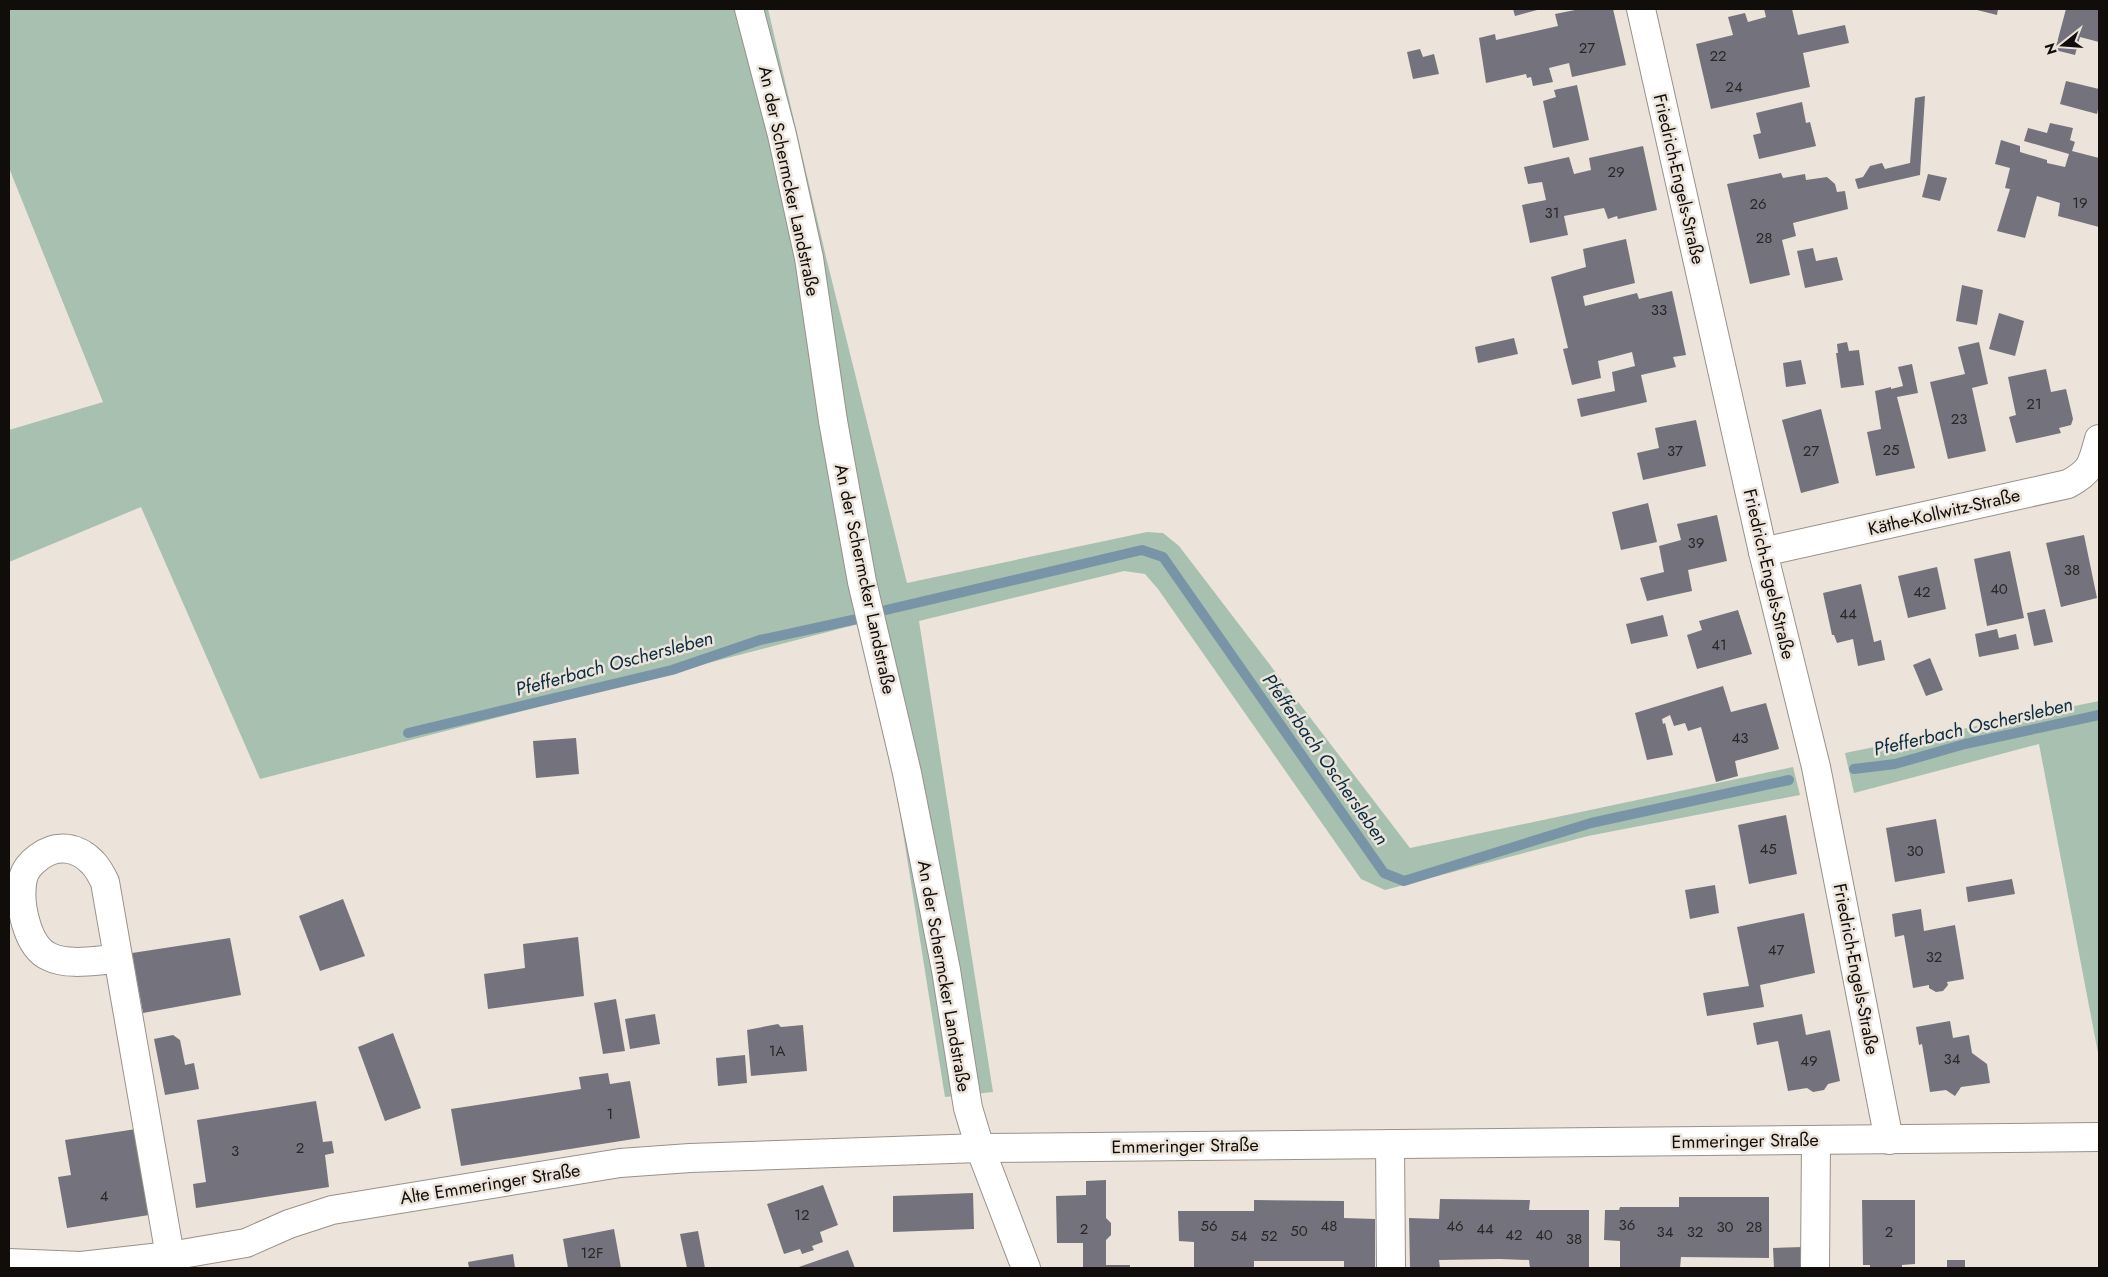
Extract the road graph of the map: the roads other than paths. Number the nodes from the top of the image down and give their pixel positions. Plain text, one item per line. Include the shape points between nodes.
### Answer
1 (749, 9) edge
2 (1641, 9) edge
3 (2099, 438) edge
4 (1763, 552) junction
5 (118, 959) junction
6 (2099, 1137) edge
7 (1816, 1140) junction
8 (1889, 1140) junction
9 (1390, 1144) junction
10 (980, 1148) junction
11 (170, 1256) junction
12 (9, 1263) edge
13 (1026, 1268) edge
14 (1391, 1268) edge
15 (1815, 1268) edge

1 - 10 street, An der Schermcker Landstraße via 782,135 809,258 862,582 907,773 946,970 968,1108
2 - 4 street, Friedrich-Engels-Straße
3 - 4 street, Käthe-Kollwitz-Straße via 2085,475 2068,484
4 - 8 street, Friedrich-Engels-Straße via 1816,767
5 - 5 street via 105,882 94,864 79,851 61,847 45,852 23,877 22,898 29,937 38,950 50,958 72,962
5 - 11 street
6 - 8 street, Emmeringer Straße
7 - 8 street, Emmeringer Straße
7 - 9 street, Emmeringer Straße
7 - 15 street
9 - 10 street, Emmeringer Straße
9 - 14 street
10 - 11 street, Alte Emmeringer Straße via 620,1163 332,1210 246,1243
10 - 13 street, An der Schermcker Landstraße
11 - 12 street, Alte Emmeringer Straße via 80,1266

